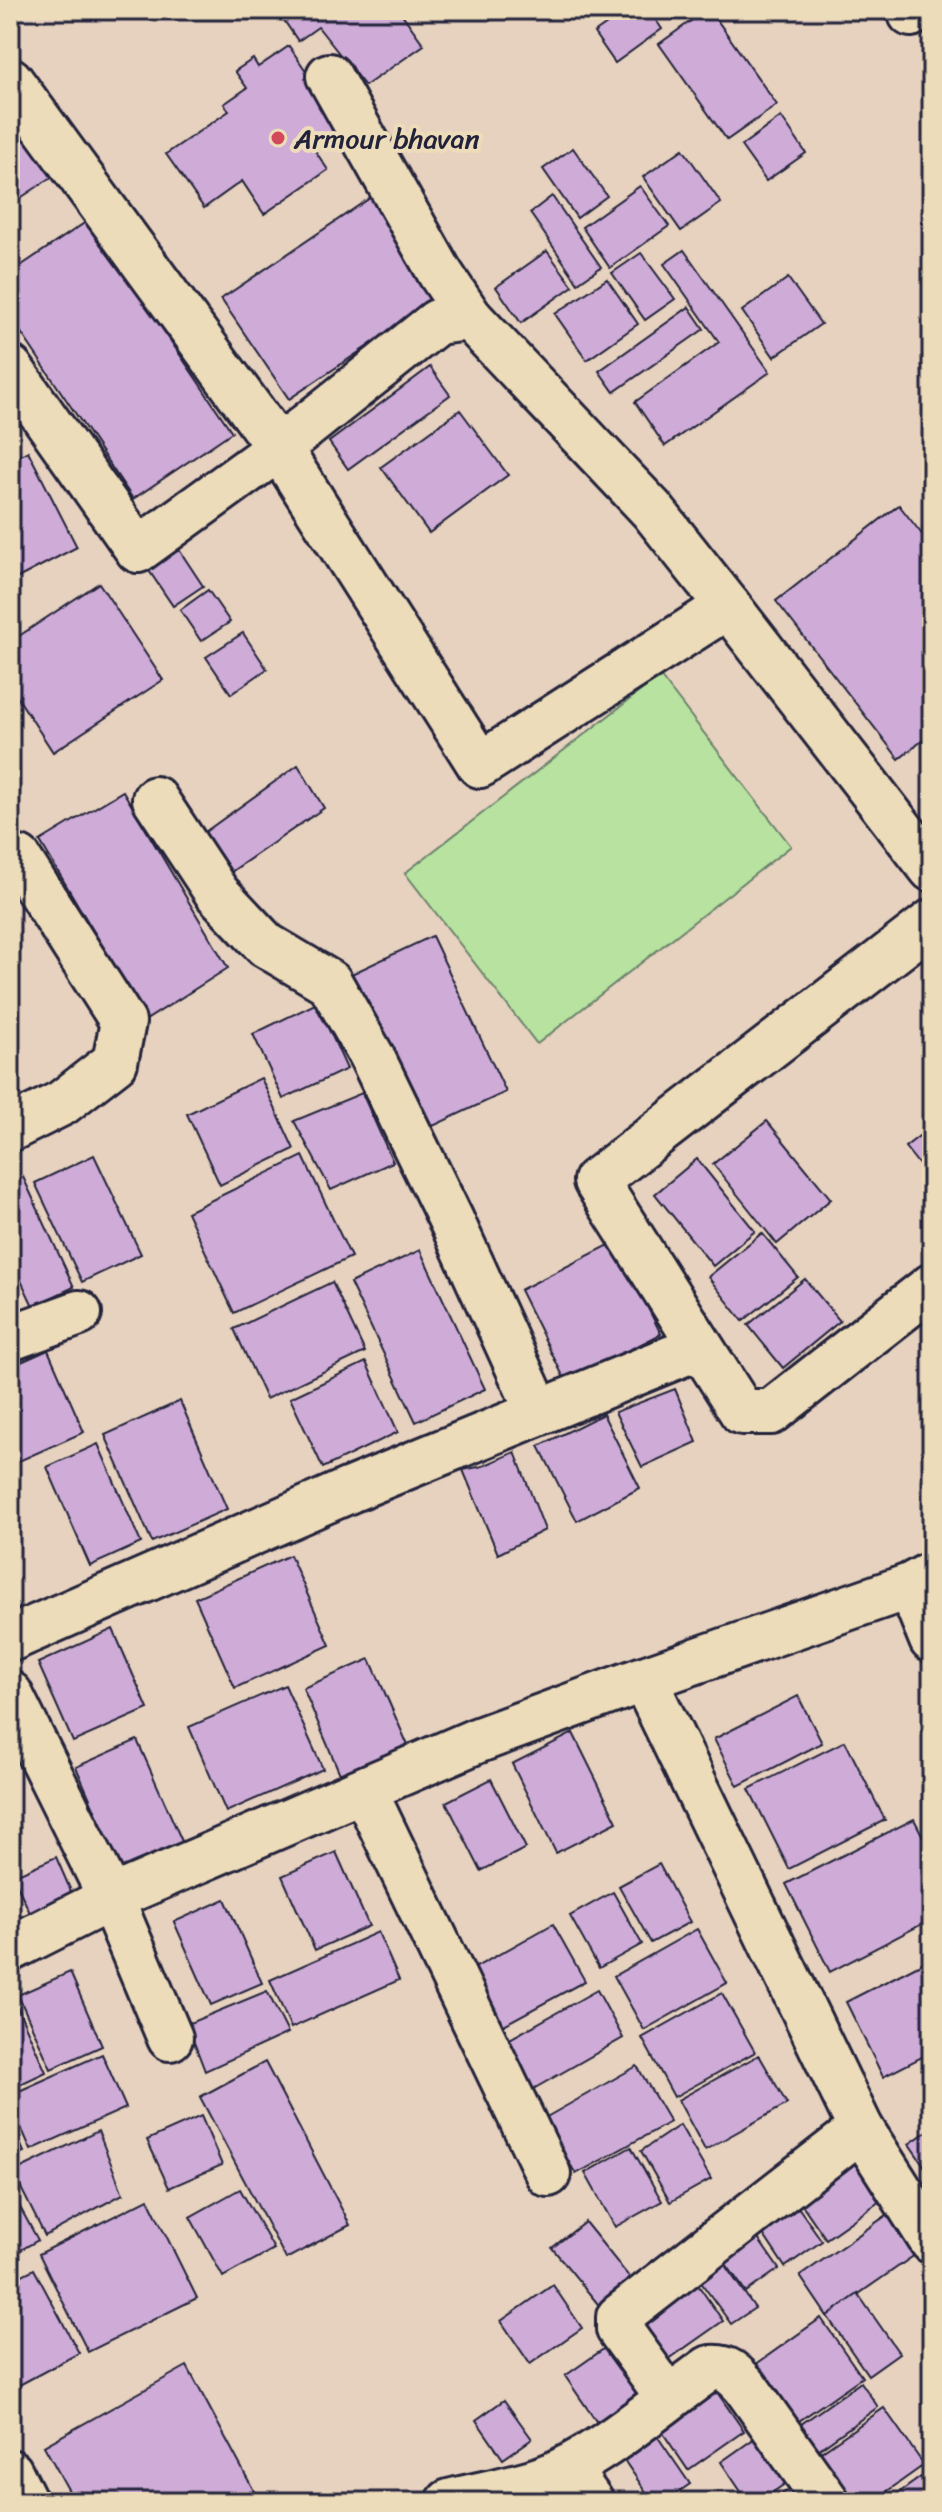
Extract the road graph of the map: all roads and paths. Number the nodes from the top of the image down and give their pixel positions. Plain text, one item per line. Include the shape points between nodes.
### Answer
1 (329, 76) dead end
2 (10, 80) edge
3 (470, 318) junction
4 (10, 368) edge
5 (279, 448) junction
6 (728, 606) junction
7 (155, 799) dead end
8 (19, 859) dead end
9 (932, 869) edge
10 (932, 922) edge
11 (10, 1129) edge
12 (932, 1286) edge
13 (79, 1313) dead end
14 (10, 1338) edge
15 (699, 1347) junction
16 (538, 1411) junction
17 (921, 1580) edge
18 (10, 1639) edge
19 (932, 1640) edge
20 (644, 1679) junction
21 (10, 1694) edge
22 (364, 1790) junction
23 (111, 1898) junction
24 (10, 1949) edge
25 (170, 2038) dead end
26 (861, 2129) junction
27 (548, 2174) dead end
28 (932, 2241) edge
29 (668, 2397) junction
30 (10, 2472) edge
31 (579, 2485) edge
32 (25, 2502) edge
33 (449, 2502) edge
34 (827, 2502) edge

1 - 3 street
2 - 5 street
3 - 5 street via 437,322
3 - 6 street via 652,510
4 - 5 street via 138,550
5 - 6 street via 480,765
6 - 9 street
7 - 16 street via 217,893 266,945 330,983 372,1057
8 - 11 street via 123,1022 115,1062 62,1103
10 - 15 street via 596,1181
12 - 15 street via 771,1412 742,1412
13 - 14 street
15 - 16 street
16 - 18 street
17 - 19 street
17 - 20 street
20 - 22 street via 476,1741
20 - 26 street
21 - 23 street
22 - 23 street
22 - 27 street
23 - 24 street
23 - 25 street
26 - 28 street
26 - 29 street via 619,2317 619,2329
29 - 31 street
29 - 34 street via 710,2368 731,2370
30 - 32 street
31 - 33 street via 543,2478

